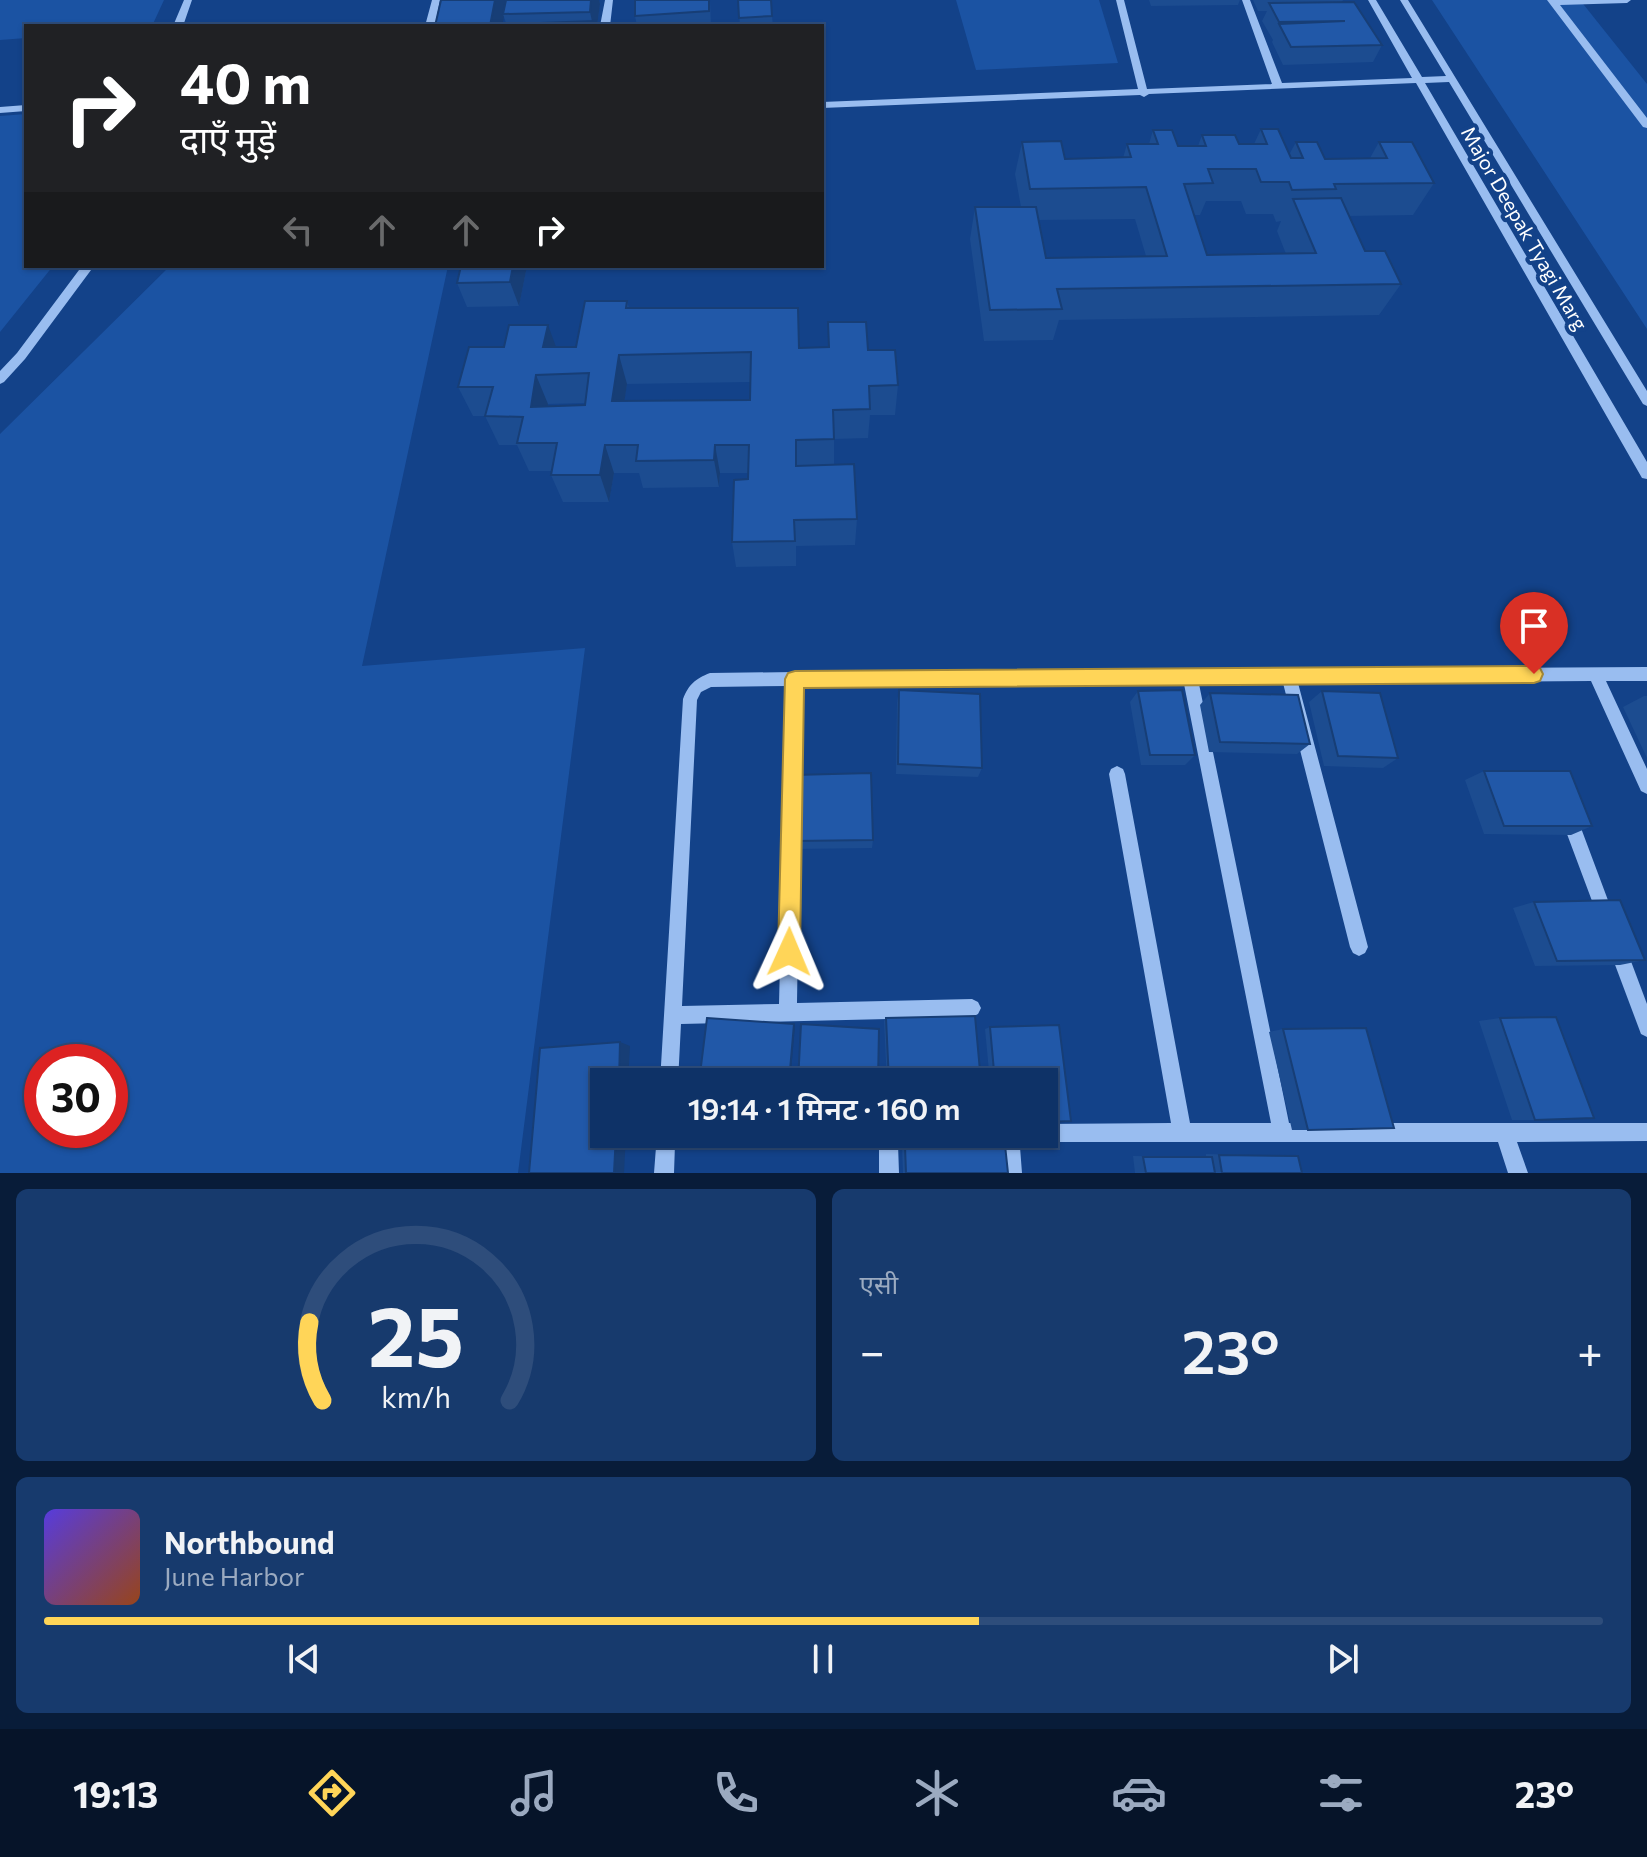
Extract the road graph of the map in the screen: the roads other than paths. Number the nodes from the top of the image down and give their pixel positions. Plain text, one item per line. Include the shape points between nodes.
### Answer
1 (188, 0) edge
2 (436, 0) edge
3 (609, 0) edge
4 (1120, 0) edge
5 (1246, 0) edge
6 (1372, 0) edge
7 (1404, 0) edge
8 (1627, 0) edge
9 (1552, 2) edge
10 (179, 24) edge
11 (430, 24) edge
12 (605, 24) edge
13 (1417, 79) junction
14 (1452, 79) junction
15 (1278, 86) junction
16 (1144, 94) junction
17 (824, 105) edge
18 (24, 108) edge
19 (0, 110) edge
20 (1647, 125) edge
21 (87, 268) edge
22 (0, 379) edge
23 (1647, 401) edge
24 (1647, 474) edge
25 (1595, 674) junction
26 (1647, 674) edge
27 (1190, 676) junction
28 (1289, 676) junction
29 (795, 679) junction
30 (1117, 774) dead end
31 (1647, 786) edge
32 (1561, 797) edge
33 (1359, 947) dead end
34 (972, 1008) dead end
35 (788, 1013) junction
36 (673, 1015) junction
37 (1647, 1028) edge
38 (670, 1068) edge
39 (1504, 1132) junction
40 (1647, 1132) edge
41 (1058, 1133) edge
42 (1182, 1133) junction
43 (1282, 1133) junction
44 (665, 1148) edge
45 (888, 1148) edge
46 (1011, 1148) edge
47 (664, 1173) edge
48 (889, 1173) edge
49 (1012, 1173) edge
50 (1518, 1173) edge

1 - 10 street
2 - 11 street
3 - 12 street
4 - 16 street
5 - 15 street
6 - 13 street, Major Deepak Tyagi Marg
7 - 14 street, Major Deepak Tyagi Marg
8 - 9 street
9 - 20 street
13 - 14 street
13 - 15 street
13 - 24 street, Major Deepak Tyagi Marg
14 - 23 street, Major Deepak Tyagi Marg
15 - 16 street
16 - 17 street
18 - 19 street
21 - 22 street
25 - 26 street
25 - 28 street
25 - 31 street
27 - 28 street
27 - 29 street
27 - 43 street
28 - 33 street
29 - 35 street
29 - 36 street via 710,680 696,687 690,699
30 - 42 street
32 - 37 street
34 - 35 street
35 - 36 street
36 - 38 street
39 - 40 street
39 - 43 street
39 - 50 street
41 - 42 street
42 - 43 street
44 - 47 street
45 - 48 street
46 - 49 street

